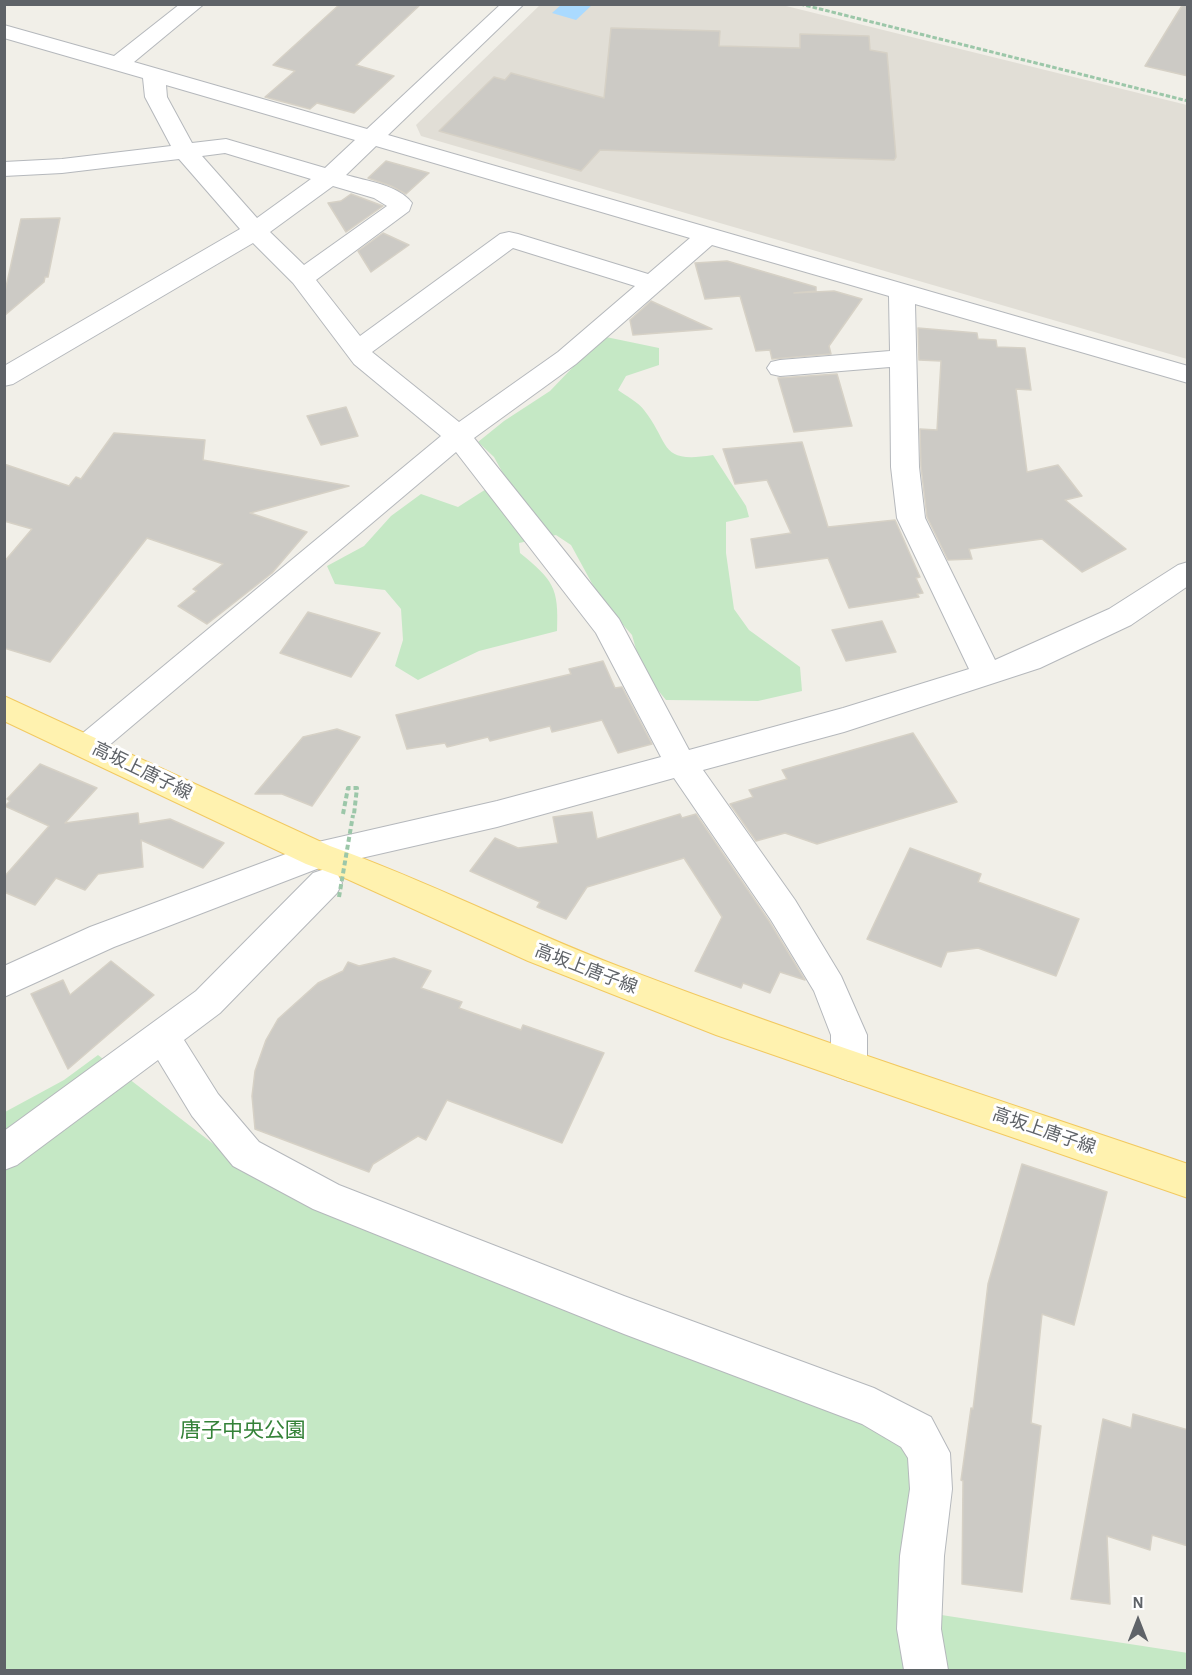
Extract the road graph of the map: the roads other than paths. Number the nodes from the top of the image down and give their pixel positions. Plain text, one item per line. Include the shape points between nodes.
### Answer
1 (194, 4) edge
2 (514, 4) edge
3 (4, 31) edge
4 (118, 64) junction
5 (154, 74) junction
6 (372, 138) junction
7 (185, 151) junction
8 (4, 169) edge
9 (331, 176) junction
10 (255, 231) junction
11 (708, 235) junction
12 (302, 278) junction
13 (655, 284) junction
14 (902, 292) junction
15 (358, 350) junction
16 (903, 358) junction
17 (780, 368) dead end
18 (1188, 375) edge
19 (4, 378) edge
20 (458, 436) junction
21 (1188, 572) edge
22 (987, 675) junction
23 (4, 707) edge
24 (89, 745) junction
25 (681, 764) junction
26 (327, 878) junction
27 (4, 982) edge
28 (163, 1037) junction
29 (849, 1065) junction
30 (4, 1153) edge
31 (1188, 1181) edge
32 (926, 1671) edge

1 - 4 street
2 - 6 street
3 - 4 street
4 - 5 street
5 - 6 street
5 - 7 street via 156,97
6 - 9 street
6 - 11 street
7 - 8 street
7 - 9 street via 226,147
7 - 10 street
9 - 10 street
9 - 12 street via 393,197 400,203 398,211
10 - 12 street
10 - 19 street
11 - 13 street
11 - 14 street
12 - 15 street
13 - 15 street via 509,239
13 - 20 street via 567,358
14 - 16 street
14 - 18 street
15 - 20 street
16 - 17 street
16 - 22 street via 910,518
20 - 24 street
20 - 25 street via 608,627
21 - 22 street via 1120,617 1029,660
22 - 25 street via 844,720
23 - 24 main road, 高坂上唐子線
24 - 26 main road, 高坂上唐子線
25 - 26 street via 497,814
25 - 29 street via 783,910 830,986 849,1035
26 - 27 street via 102,938
26 - 28 street via 208,1002
26 - 29 main road, 高坂上唐子線 via 359,870 540,951 729,1024
28 - 30 street
28 - 32 street via 205,1105 246,1154 316,1192 624,1315 874,1408 916,1432 929,1453 931,1489 922,1556 920,1629
29 - 31 main road, 高坂上唐子線

